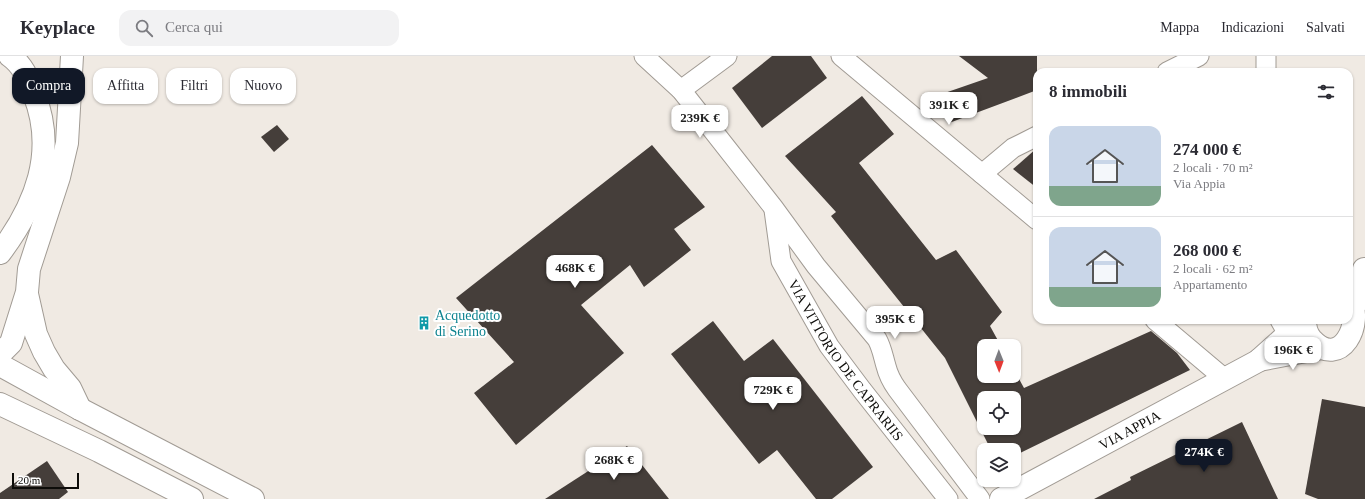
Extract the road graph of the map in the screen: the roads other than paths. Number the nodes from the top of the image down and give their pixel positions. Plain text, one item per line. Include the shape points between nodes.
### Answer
1 (10, 56) edge
2 (72, 56) edge
3 (644, 56) edge
4 (726, 56) edge
5 (841, 56) edge
6 (1199, 56) edge
7 (1266, 56) edge
8 (1175, 68) edge
9 (1266, 68) edge
10 (681, 90) junction
11 (1033, 138) edge
12 (982, 174) junction
13 (773, 207) junction
14 (1033, 217) edge
15 (0, 253) edge
16 (1359, 273) edge
17 (27, 292) junction
18 (1358, 308) edge
19 (1160, 324) edge
20 (1294, 324) edge
21 (1358, 344) edge
22 (1322, 348) junction
23 (0, 354) edge
24 (1258, 361) junction
25 (0, 365) edge
26 (890, 378) junction
27 (1224, 379) junction
28 (869, 399) junction
29 (0, 404) edge
30 (80, 409) junction
31 (192, 499) edge
32 (253, 499) edge
33 (948, 499) edge
34 (980, 499) edge
35 (1001, 499) edge

1 - 15 main road via 23,69 37,102 42,121 44,157 28,208
2 - 17 main road via 67,143 54,195 29,269
3 - 10 street, VIA VITTORIO DE CAPRARIIS
4 - 10 street
5 - 12 street
6 - 8 street
7 - 9 street
10 - 13 street, VIA VITTORIO DE CAPRARIIS
11 - 12 street via 1013,148
12 - 14 street
13 - 26 street, VIA VITTORIO DE CAPRARIIS via 816,266 877,339
13 - 28 street, VIA VITTORIO DE CAPRARIIS via 781,261 830,346
16 - 18 main road
17 - 23 main road via 11,342
17 - 30 main road via 36,334 44,352 70,388
18 - 21 main road via 1362,320
19 - 27 street
20 - 22 main road via 1306,330
20 - 24 main road, VIA APPIA
21 - 22 main road, VIA APPIA via 1337,350
22 - 24 main road, VIA APPIA
24 - 27 main road, VIA APPIA
25 - 30 main road
26 - 28 street
26 - 34 street, VIA VITTORIO DE CAPRARIIS
27 - 35 main road, VIA APPIA
28 - 33 street, VIA VITTORIO DE CAPRARIIS
29 - 31 main road via 100,451
30 - 32 main road

